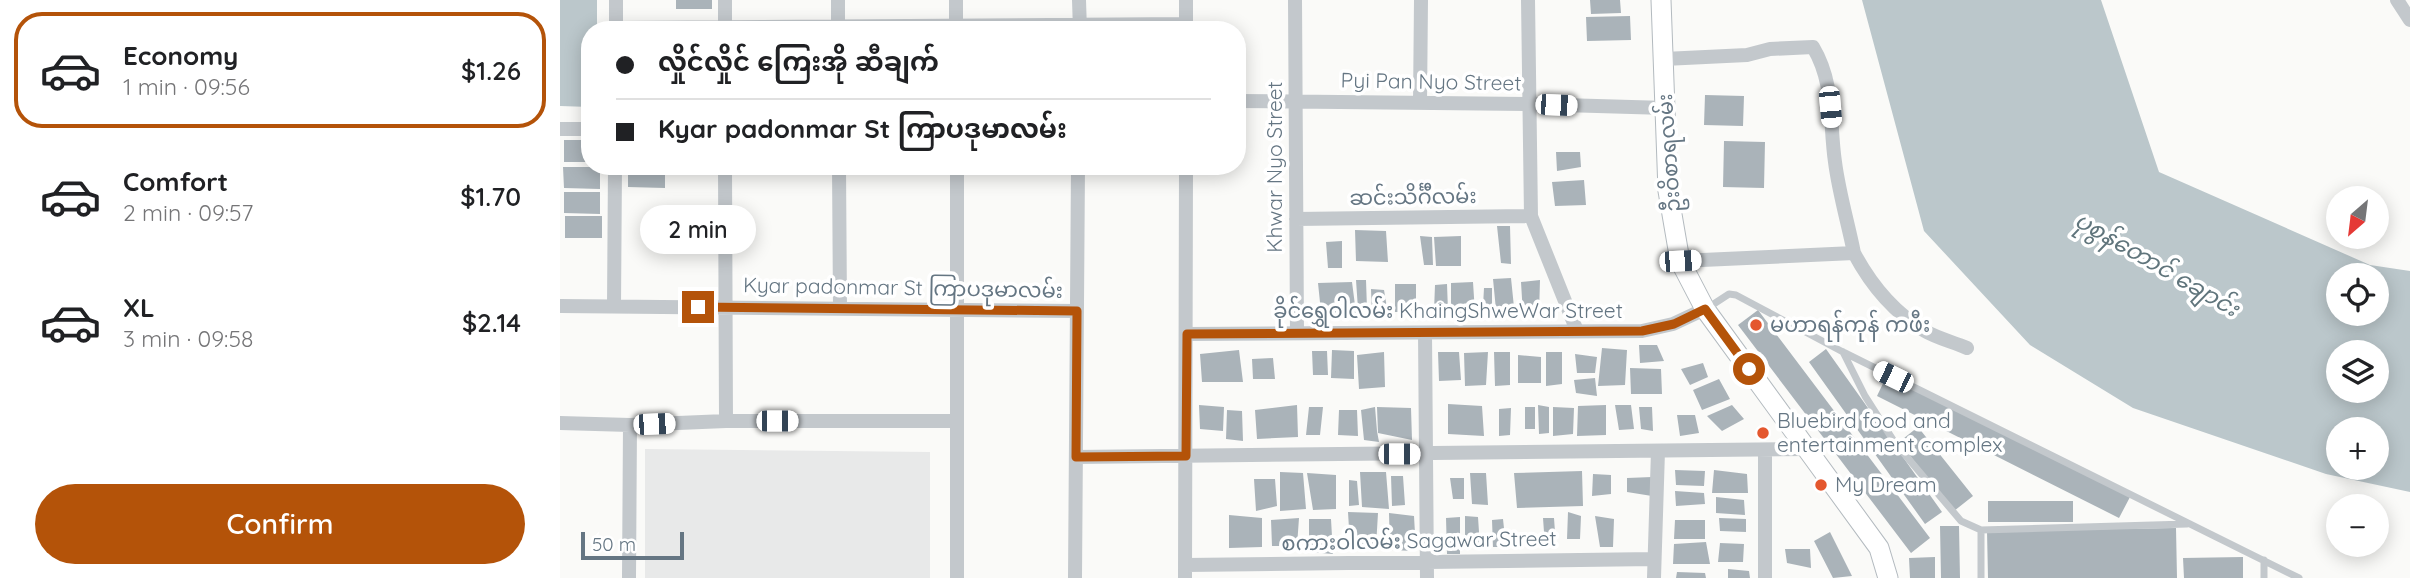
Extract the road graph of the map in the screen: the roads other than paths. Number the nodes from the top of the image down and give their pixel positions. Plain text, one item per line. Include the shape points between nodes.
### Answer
1 (616, 0) edge
2 (725, 0) edge
3 (838, 0) edge
4 (956, 0) edge
5 (1079, 0) edge
6 (1186, 0) edge
7 (1295, 0) edge
8 (1421, 0) edge
9 (1528, 0) edge
10 (1661, 0) edge
11 (2397, 0) edge
12 (2410, 20) edge
13 (616, 21) edge
14 (725, 21) edge
15 (838, 21) edge
16 (956, 21) edge
17 (1080, 21) edge
18 (1186, 21) edge
19 (1664, 59) junction
20 (1246, 101) edge
21 (1296, 102) junction
22 (1420, 103) junction
23 (1528, 104) junction
24 (1666, 108) junction
25 (560, 129) edge
26 (581, 129) edge
27 (615, 175) edge
28 (725, 175) edge
29 (839, 175) edge
30 (957, 175) edge
31 (1078, 175) edge
32 (1186, 175) edge
33 (1531, 216) junction
34 (1296, 219) junction
35 (1854, 253) junction
36 (1680, 261) junction
37 (560, 306) edge
38 (614, 306) junction
39 (725, 307) junction
40 (840, 308) junction
41 (1705, 309) junction
42 (957, 310) junction
43 (1077, 311) junction
44 (1577, 331) junction
45 (1297, 333) junction
46 (1425, 333) junction
47 (1187, 334) junction
48 (1966, 348) dead end
49 (1843, 352) junction
50 (726, 421) junction
51 (957, 421) junction
52 (560, 424) edge
53 (629, 425) junction
54 (1807, 449) junction
55 (1765, 450) junction
56 (1658, 451) junction
57 (1426, 454) junction
58 (1186, 456) junction
59 (1076, 457) junction
60 (2191, 524) junction
61 (1981, 530) junction
62 (1654, 559) junction
63 (2264, 560) junction
64 (1427, 562) junction
65 (1185, 572) edge
66 (629, 578) edge
67 (957, 578) edge
68 (1075, 578) edge
69 (1427, 578) edge
70 (1654, 578) edge
71 (1765, 578) edge
72 (1888, 578) edge
73 (1981, 578) edge
74 (2264, 578) edge
75 (2299, 578) edge

1 - 13 street
2 - 14 street
3 - 15 street
4 - 16 street
5 - 17 street
6 - 18 street
7 - 21 street, Khwar Nyo Street
8 - 22 street
9 - 23 street
10 - 19 main road, ဦးဝိစာရလမ်း
11 - 12 street
19 - 24 main road, ဦးဝိစာရလမ်း
19 - 35 street via 1813,47 1828,79 1835,163
20 - 21 street, Pyi Pan Nyo Street
21 - 22 street, Pyi Pan Nyo Street
21 - 34 street, Khwar Nyo Street
22 - 23 street, Pyi Pan Nyo Street
23 - 24 street, Pyi Pan Nyo Street
23 - 33 street
24 - 36 main road, ဦးဝိစာရလမ်း via 1668,191
25 - 26 street
27 - 38 street
28 - 39 street
29 - 40 street
30 - 42 street
31 - 43 street
32 - 47 street
33 - 34 street, ဆင်းသိင်္ဂီလမ်း
33 - 44 street
34 - 45 street, Khwar Nyo Street
35 - 36 street
35 - 48 street via 1891,306 1926,331
36 - 41 main road, ဦးဝိစာရလမ်း
37 - 38 street, Kyar padonmar St ကြာပဒုမာလမ်း
38 - 39 street, Kyar padonmar St ကြာပဒုမာလမ်း
39 - 40 street, Kyar padonmar St ကြာပဒုမာလမ်း
39 - 50 street
40 - 42 street, Kyar padonmar St ကြာပဒုမာလမ်း
41 - 44 street, ခိုင်ရွှေဝါလမ်း KhaingShweWar Street via 1674,324 1642,331
41 - 49 lane via 1729,294 1736,295
41 - 54 main road, ဦးဝိစာရလမ်း
42 - 43 street, Kyar padonmar St ကြာပဒုမာလမ်း
42 - 51 street
43 - 59 street
44 - 46 street, ခိုင်ရွှေဝါလမ်း KhaingShweWar Street
45 - 46 street, ခိုင်ရွှေဝါလမ်း KhaingShweWar Street
45 - 47 street, ခိုင်ရွှေဝါလမ်း KhaingShweWar Street
46 - 57 street
47 - 58 street
49 - 60 lane
49 - 61 lane via 1895,443 1961,521
50 - 51 street
50 - 53 street
51 - 67 street
52 - 53 street
53 - 66 street
54 - 55 street
54 - 72 main road, ဦးဝိစာရလမ်း via 1879,548
55 - 56 street
55 - 71 street
56 - 57 street
56 - 62 street
57 - 58 street
57 - 64 street
58 - 59 street
58 - 65 street
59 - 68 street
60 - 61 lane
60 - 63 lane
61 - 73 lane
62 - 64 street, စကားဝါလမ်း Sagawar Street
62 - 70 street
63 - 74 lane
63 - 75 lane
64 - 65 street, စကားဝါလမ်း Sagawar Street
64 - 69 street

